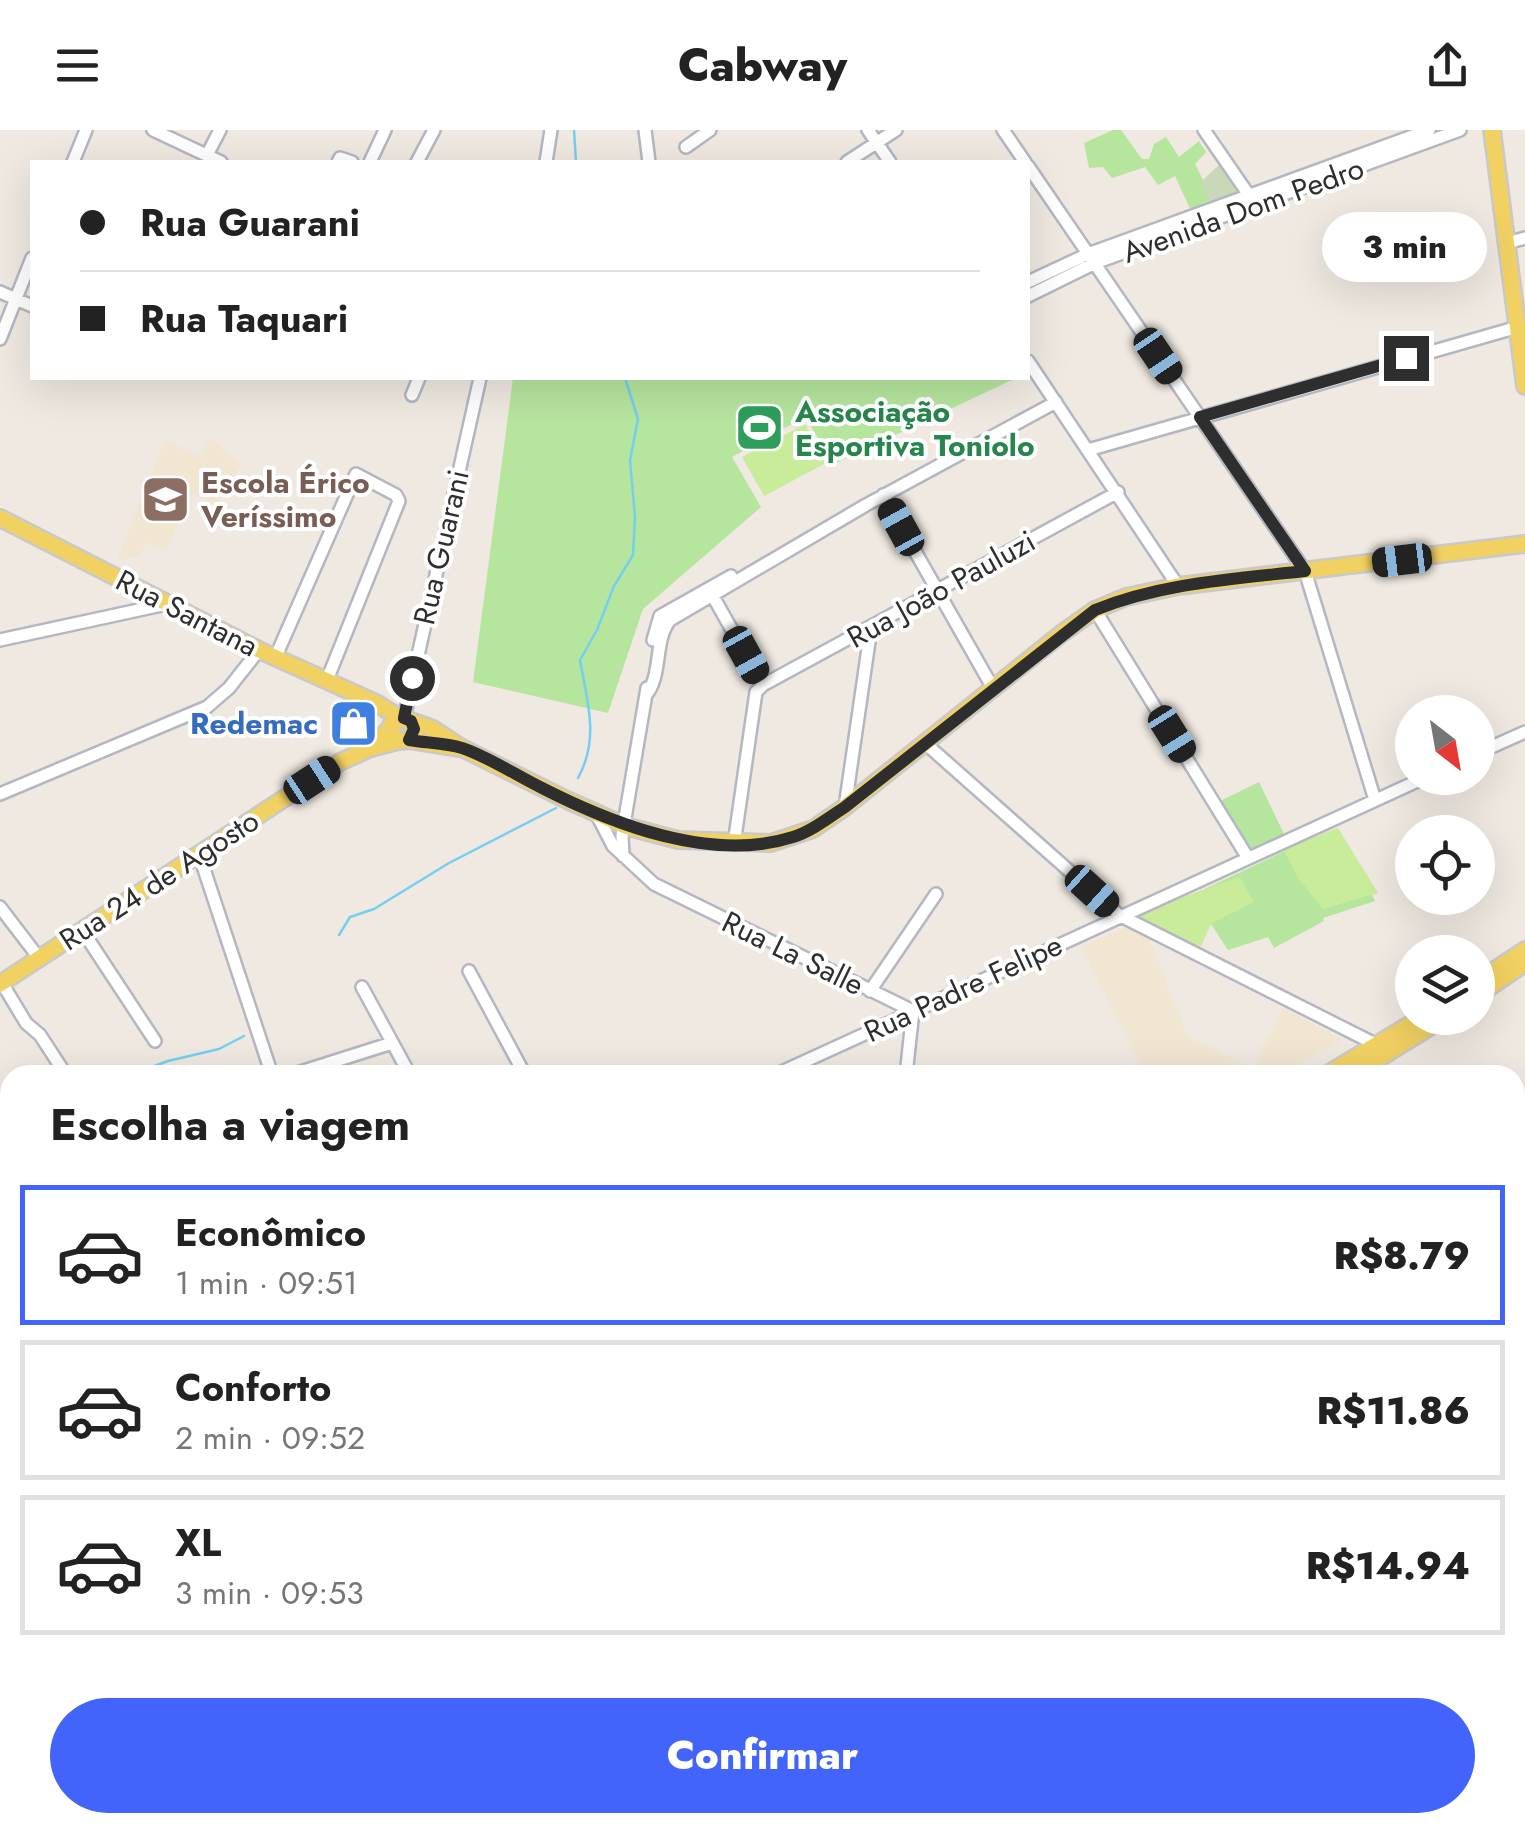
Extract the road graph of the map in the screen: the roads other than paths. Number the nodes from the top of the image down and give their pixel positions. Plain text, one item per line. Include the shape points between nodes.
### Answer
1 (86, 130) edge
2 (153, 130) edge
3 (220, 130) edge
4 (384, 130) edge
5 (434, 130) edge
6 (551, 130) edge
7 (645, 130) edge
8 (710, 130) edge
9 (868, 130) edge
10 (896, 130) edge
11 (1003, 130) edge
12 (1204, 130) edge
13 (1429, 130) edge
14 (1460, 130) edge
15 (1492, 130) edge
16 (1446, 132) edge
17 (876, 142) junction
18 (1405, 145) junction
19 (686, 147) dead end
20 (200, 156) edge
21 (74, 160) edge
22 (371, 160) edge
23 (417, 160) edge
24 (546, 160) edge
25 (649, 160) edge
26 (850, 160) edge
27 (889, 160) edge
28 (1023, 160) edge
29 (1030, 170) edge
30 (1253, 201) junction
31 (1525, 238) edge
32 (1507, 244) junction
33 (1092, 259) junction
34 (30, 263) edge
35 (1030, 281) edge
36 (0, 292) edge
37 (1030, 295) edge
38 (16, 299) junction
39 (30, 305) edge
40 (1518, 326) junction
41 (0, 339) edge
42 (1030, 363) edge
43 (1524, 376) edge
44 (418, 380) edge
45 (480, 380) edge
46 (1525, 386) edge
47 (412, 395) dead end
48 (1056, 402) junction
49 (1200, 417) junction
50 (1088, 450) junction
51 (1118, 492) junction
52 (883, 495) junction
53 (0, 518) edge
54 (1525, 544) edge
55 (1305, 571) junction
56 (1178, 586) junction
57 (936, 590) junction
58 (711, 593) junction
59 (172, 603) junction
60 (1095, 610) junction
61 (872, 628) junction
62 (0, 640) edge
63 (259, 650) junction
64 (276, 656) junction
65 (327, 680) junction
66 (763, 685) junction
67 (994, 690) junction
68 (401, 726) junction
69 (1525, 732) edge
70 (926, 744) junction
71 (1495, 746) edge
72 (1395, 791) edge
73 (0, 794) edge
74 (1375, 800) junction
75 (845, 807) junction
76 (596, 813) junction
77 (626, 826) junction
78 (734, 844) junction
79 (199, 854) junction
80 (623, 856) junction
81 (1248, 858) junction
82 (936, 894) dead end
83 (0, 907) edge
84 (1119, 915) junction
85 (82, 930) junction
86 (1525, 950) edge
87 (39, 958) junction
88 (1525, 963) edge
89 (1495, 970) edge
90 (469, 972) dead end
91 (1495, 983) edge
92 (1, 984) edge
93 (362, 987) dead end
94 (870, 991) junction
95 (913, 1011) junction
96 (1402, 1035) edge
97 (1412, 1035) edge
98 (155, 1041) dead end
99 (392, 1042) junction
100 (1385, 1049) junction
101 (60, 1065) edge
102 (269, 1065) edge
103 (322, 1065) edge
104 (405, 1065) edge
105 (520, 1065) edge
106 (797, 1065) edge
107 (907, 1065) edge
108 (1349, 1065) edge
109 (1365, 1065) edge

1 - 21 street
2 - 20 street
3 - 20 street
4 - 22 street
5 - 23 street
6 - 24 street
7 - 25 street
8 - 19 street
9 - 17 street
10 - 17 street
11 - 28 street
12 - 30 street
13 - 18 street, Avenida Dom Pedro
14 - 16 street, Avenida Dom Pedro
15 - 32 main road
16 - 18 street, Avenida Dom Pedro
17 - 26 street
17 - 27 street
18 - 30 street, Avenida Dom Pedro
29 - 33 street
30 - 33 street, Avenida Dom Pedro
31 - 32 street
32 - 40 main road
33 - 35 street, Avenida Dom Pedro
33 - 37 street, Avenida Dom Pedro
33 - 49 street
34 - 38 street
36 - 38 street
38 - 39 street
38 - 41 street
40 - 43 main road
40 - 49 street
42 - 48 street
43 - 46 main road
44 - 47 street
45 - 68 street, Rua Guarani
48 - 50 street
48 - 52 street
49 - 50 street
49 - 55 street
50 - 51 street
51 - 56 street
51 - 57 street, Rua João Pauluzi
52 - 57 street
52 - 58 street
53 - 59 main road, Rua Santana
54 - 55 main road
55 - 56 main road
55 - 74 street
56 - 60 main road
57 - 61 street, Rua João Pauluzi
57 - 67 street
58 - 66 street
58 - 77 street via 665,618 653,638
59 - 62 street
59 - 63 main road, Rua Santana
60 - 67 main road
60 - 81 street
61 - 66 street, Rua João Pauluzi
61 - 75 street
63 - 64 main road, Rua Santana
63 - 73 street via 207,706
64 - 65 main road, Rua Santana
64 - 65 street via 356,474 399,501
65 - 68 main road, Rua Santana via 376,703
66 - 78 street via 756,692
67 - 70 main road
68 - 76 main road
68 - 79 main road, Rua 24 de Agosto
69 - 71 street
70 - 75 main road
70 - 84 street
72 - 74 street, Rua Padre Felipe
74 - 81 street, Rua Padre Felipe
75 - 78 main road via 793,837
76 - 77 main road
76 - 80 street, Rua La Salle
77 - 78 main road via 678,840
77 - 80 street
79 - 85 main road, Rua 24 de Agosto
79 - 102 street
80 - 94 street, Rua La Salle via 654,884
81 - 84 street, Rua Padre Felipe
82 - 94 street
83 - 87 street
84 - 95 street, Rua Padre Felipe
84 - 100 street
85 - 87 main road, Rua 24 de Agosto
85 - 98 street
86 - 89 main road
87 - 92 main road, Rua 24 de Agosto
88 - 91 main road
90 - 105 street
92 - 101 street
93 - 99 street
94 - 95 street, Rua La Salle
95 - 106 street, Rua Padre Felipe
95 - 107 street
96 - 100 main road
97 - 100 main road
99 - 103 street
99 - 104 street
100 - 108 main road
100 - 109 main road

